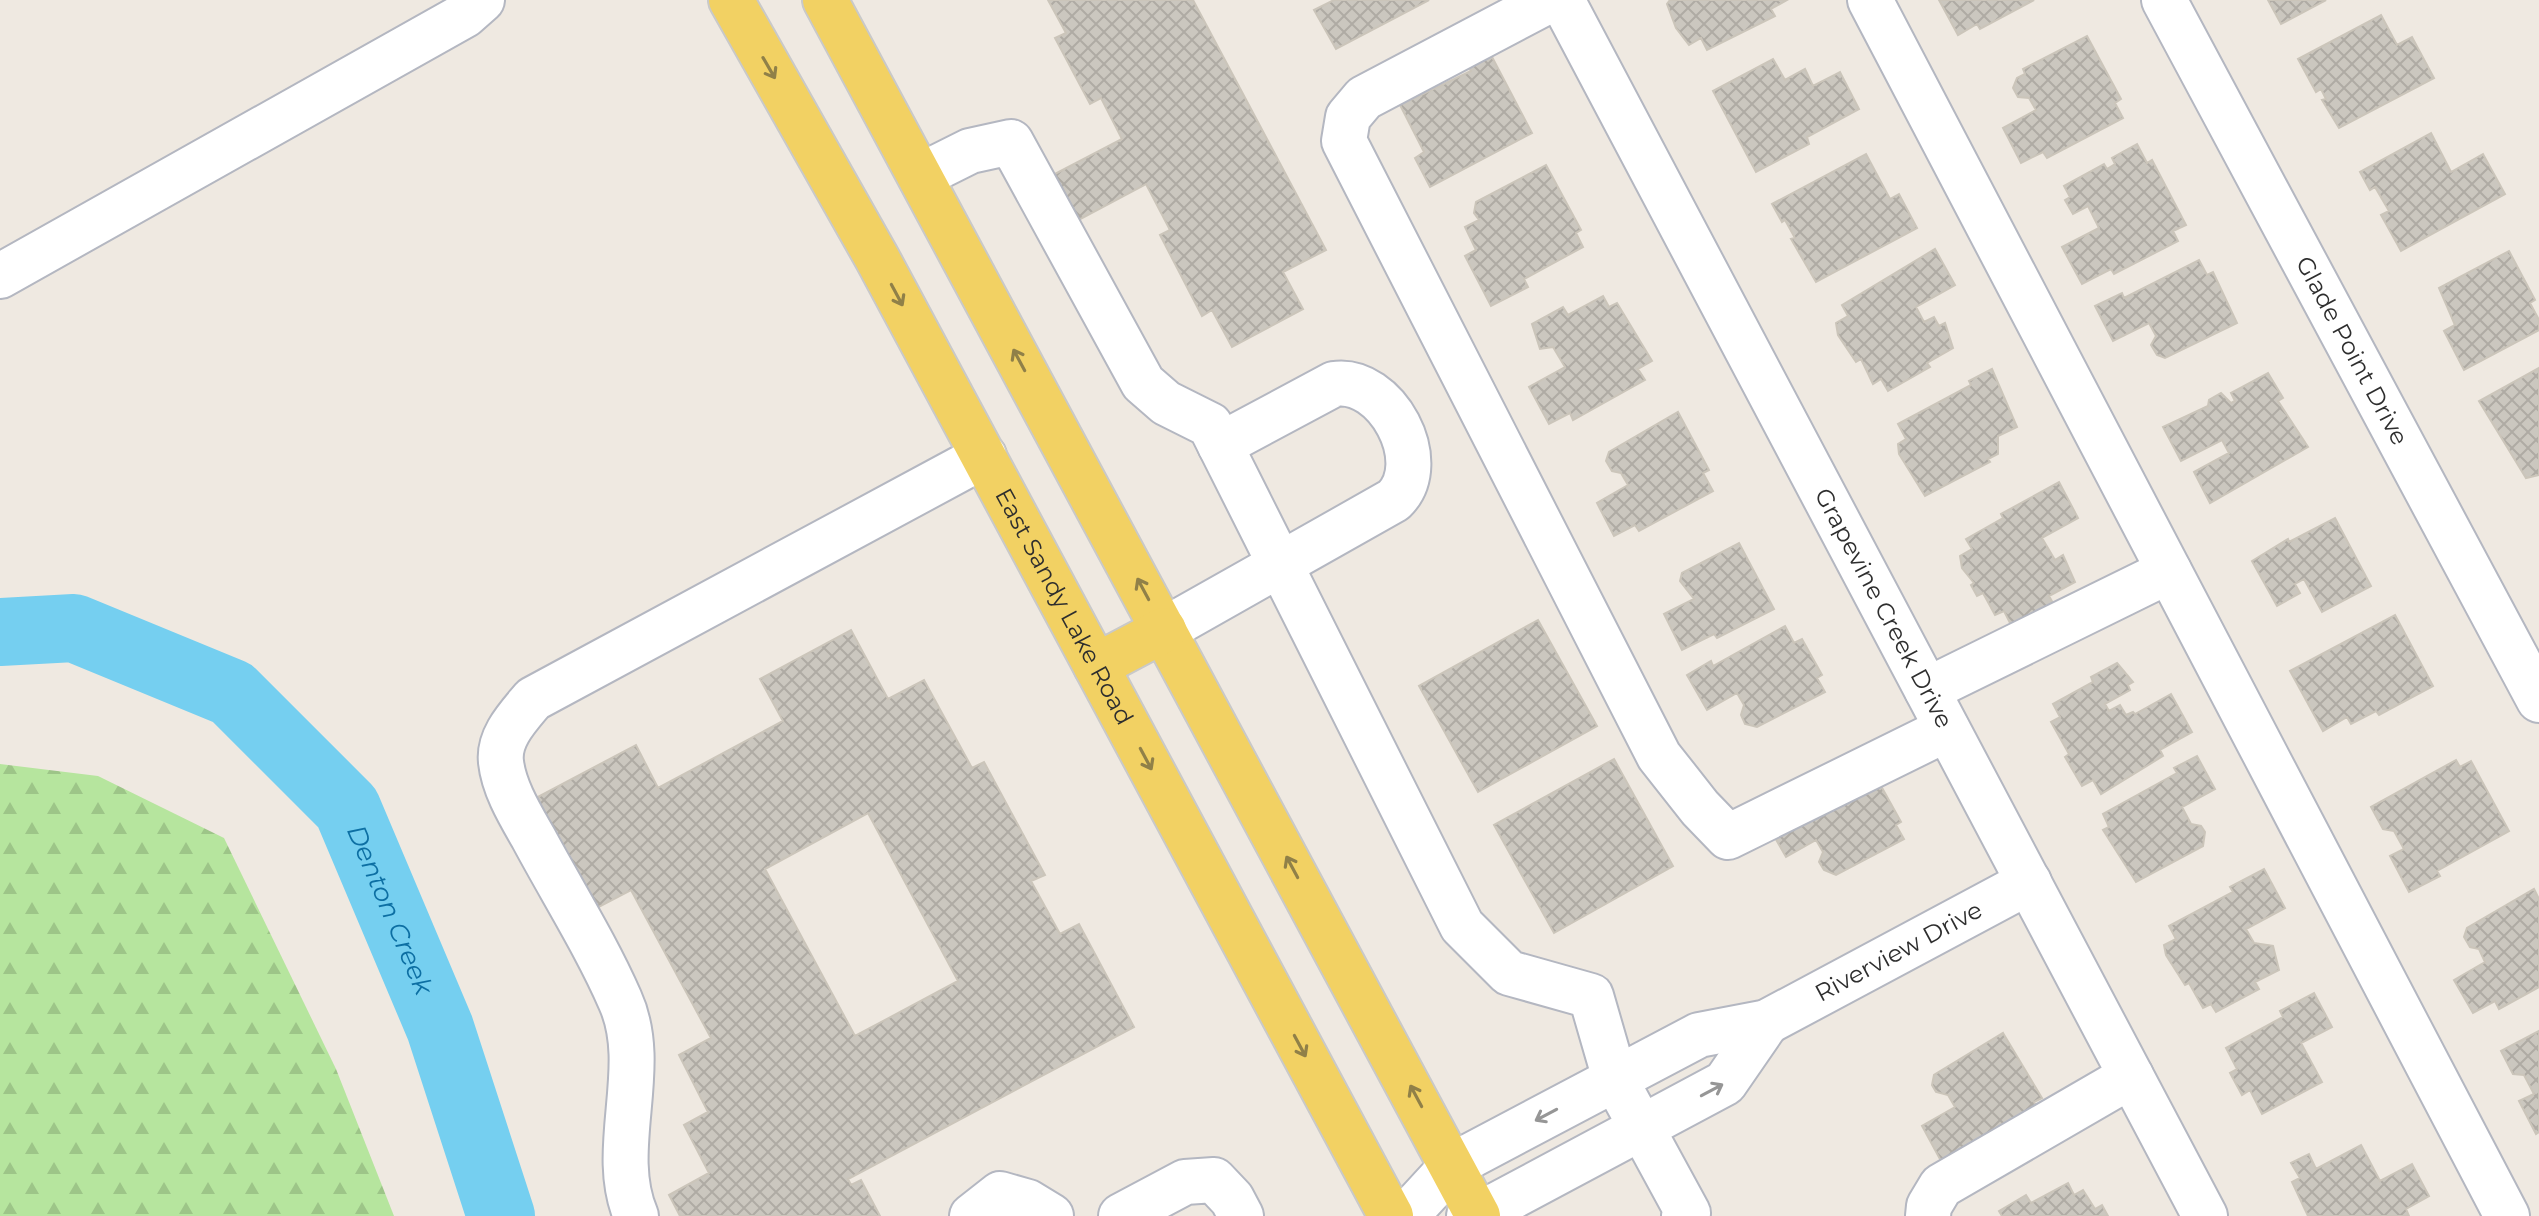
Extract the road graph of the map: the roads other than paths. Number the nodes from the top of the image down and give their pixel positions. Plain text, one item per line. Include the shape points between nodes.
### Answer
1 (482, 0) edge
2 (731, 0) edge
3 (825, 0) edge
4 (1550, 0) edge
5 (1562, 0) edge
6 (1870, 0) edge
7 (2164, 0) edge
8 (920, 176) junction
9 (0, 276) edge
10 (1220, 445) junction
11 (984, 456) junction
12 (1281, 564) junction
13 (2169, 571) junction
14 (1164, 630) junction
15 (1096, 666) junction
16 (1927, 690) junction
17 (2539, 700) edge
18 (1947, 729) junction
19 (2029, 882) junction
20 (1767, 1022) junction
21 (2131, 1076) junction
22 (1615, 1079) junction
23 (1643, 1126) junction
24 (1453, 1165) junction
25 (636, 1216) edge
26 (972, 1216) edge
27 (1051, 1216) edge
28 (1121, 1216) edge
29 (1241, 1216) edge
30 (1391, 1216) edge
31 (1406, 1216) edge
32 (1475, 1216) edge
33 (1684, 1216) edge
34 (1928, 1216) edge
35 (2205, 1216) edge
36 (2507, 1216) edge

1 - 9 street via 465,15
2 -> 11 main road, East Sandy Lake Road
3 - 8 main road
4 - 18 street via 1364,98 1348,117 1344,141 1659,756 1728,837
5 - 16 street, Grapevine Creek Drive
6 - 13 street
7 - 17 street, Glade Point Drive
8 - 10 street via 970,151 1011,142 1143,383 1166,403 1210,425
14 -> 8 main road
10 - 12 street
10 - 12 street via 1334,384 1350,382 1372,394 1403,436 1409,464 1403,491
11 - 15 main road, East Sandy Lake Road
11 - 25 street via 533,699 506,733 500,760 514,801 622,1003 632,1050 628,1199
12 - 14 street
12 - 22 street via 1462,926 1509,973 1591,996
13 - 16 street
13 - 36 street
14 - 15 main road
24 -> 14 main road
15 -> 30 main road, East Sandy Lake Road
16 - 18 street, Grapevine Creek Drive
18 - 19 street, Grapevine Creek Drive
19 - 20 street, Riverview Drive
19 - 21 street, Grapevine Creek Drive
20 - 22 street, Riverview Drive via 1699,1035
23 -> 20 street, Riverview Drive via 1725,1083
21 - 34 street via 1941,1186
21 - 35 street, Grapevine Creek Drive
22 - 23 street
22 -> 24 street, Riverview Drive
23 - 32 street, Riverview Drive
23 - 33 street via 1688,1213
24 - 31 street, Riverview Drive
24 - 32 main road
26 - 27 street via 1000,1194
28 - 29 street via 1185,1182 1214,1180

